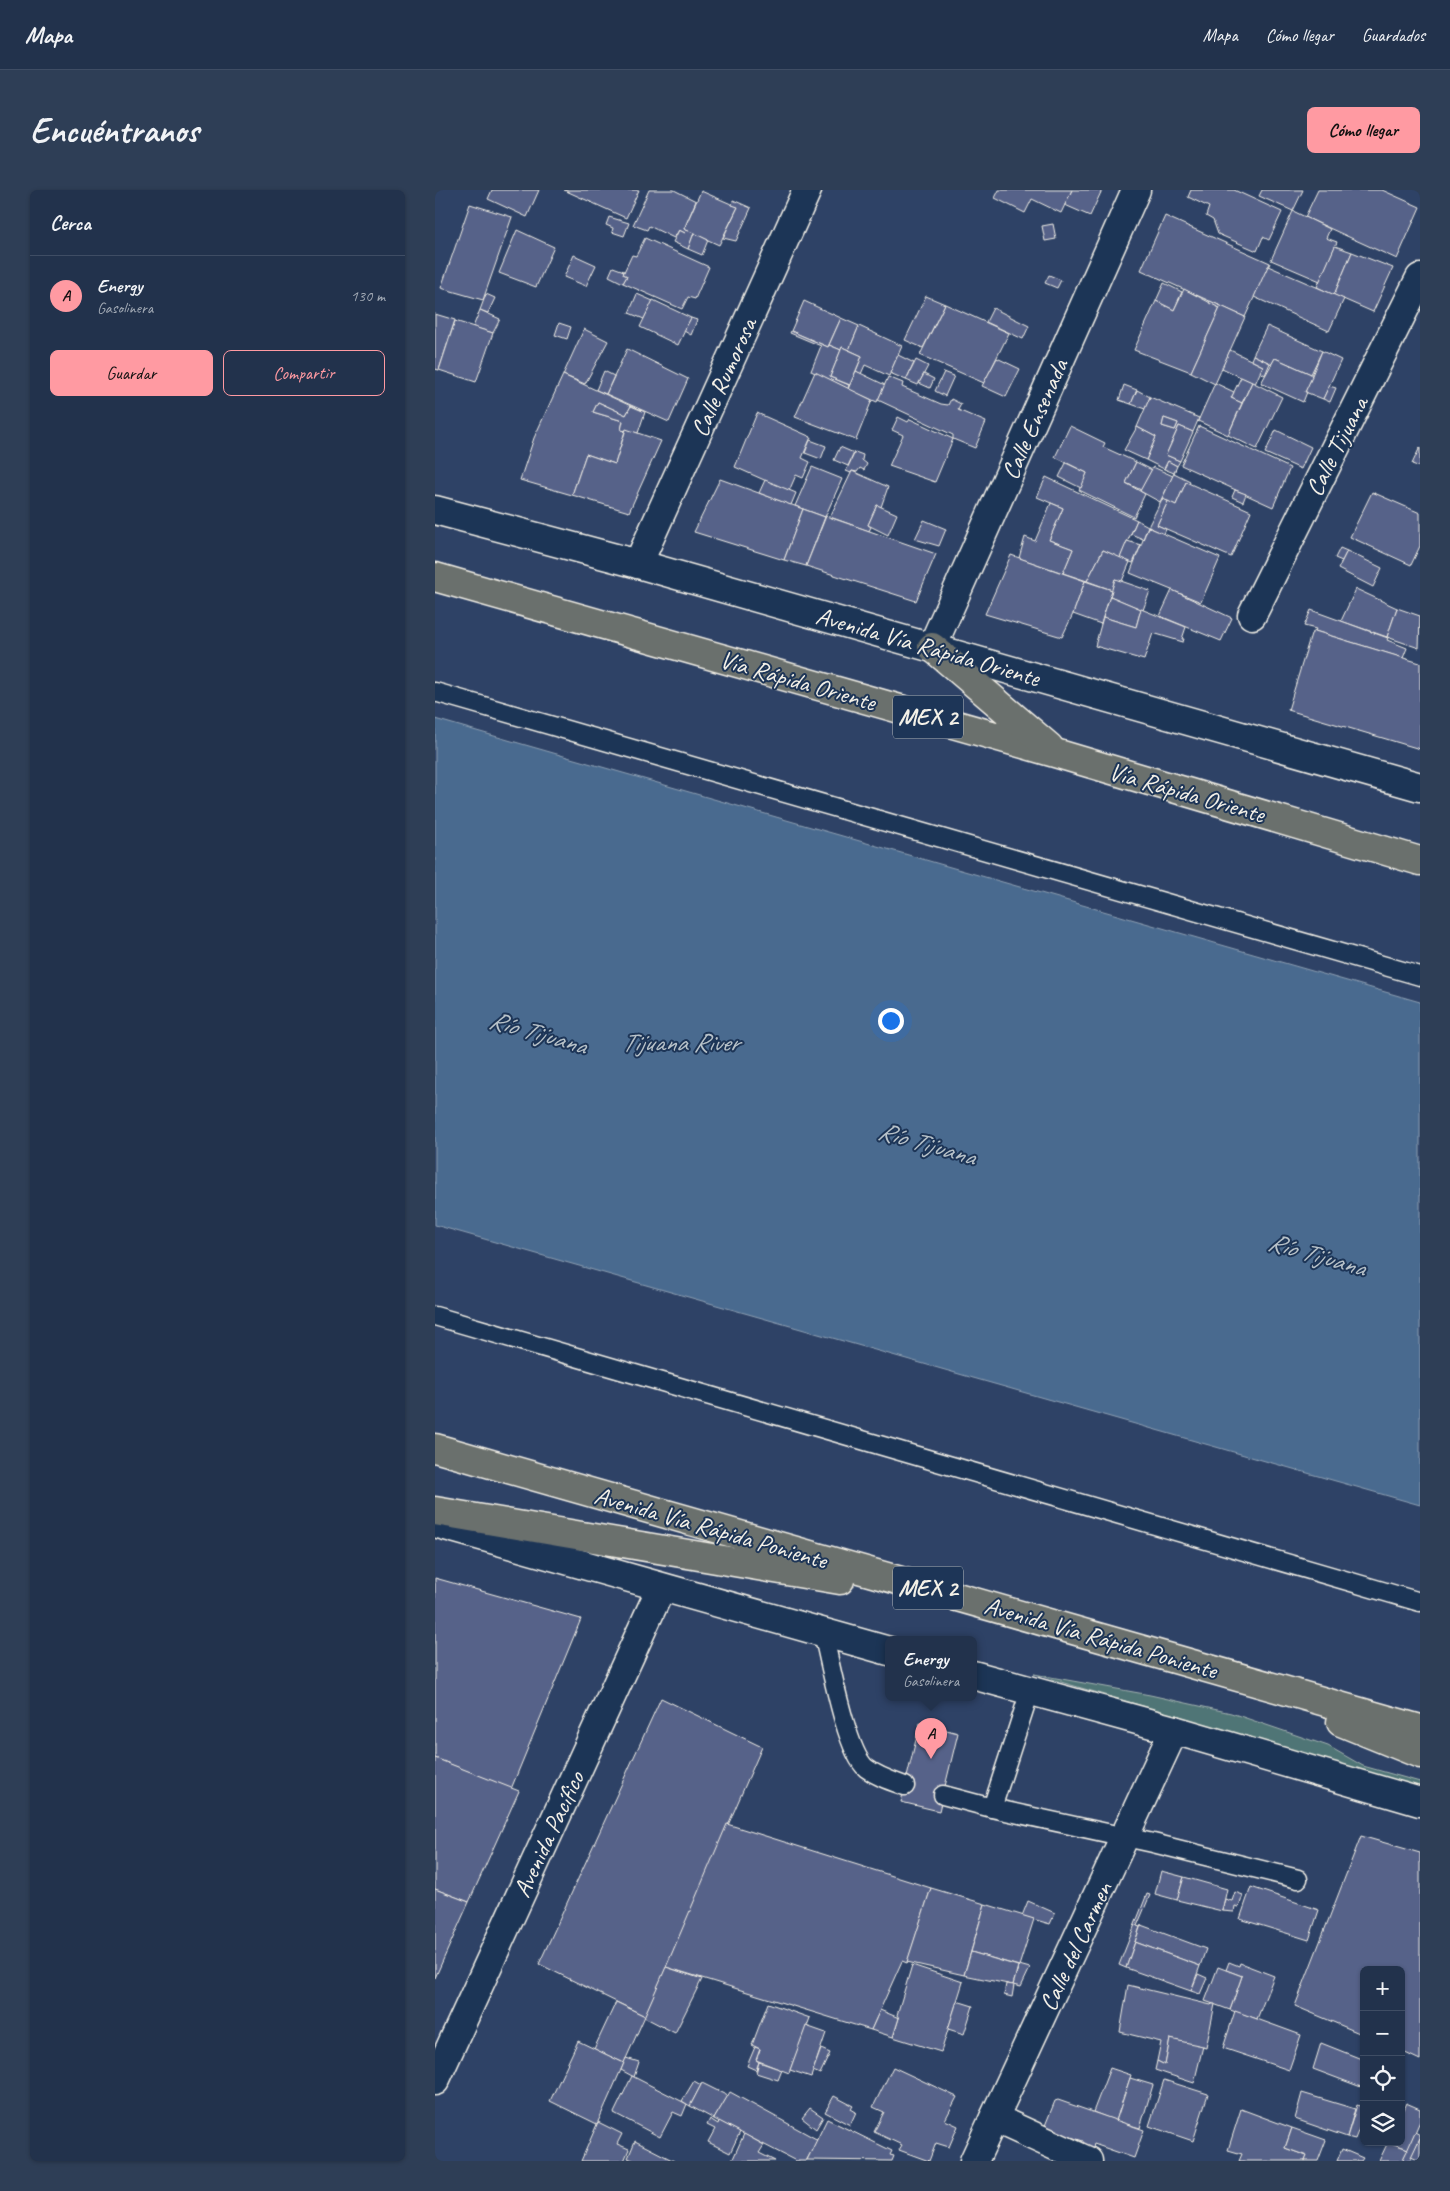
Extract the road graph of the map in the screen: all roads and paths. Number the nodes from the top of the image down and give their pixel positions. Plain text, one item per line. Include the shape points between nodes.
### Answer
1 (807, 190) edge
2 (1136, 190) edge
3 (1420, 278) edge
4 (435, 510) edge
5 (638, 564) junction
6 (435, 577) edge
7 (1251, 615) dead end
8 (932, 647) junction
9 (435, 692) edge
10 (1055, 753) junction
11 (1420, 787) edge
12 (1420, 861) edge
13 (1420, 976) edge
14 (435, 1316) edge
15 (435, 1448) edge
16 (435, 1511) edge
17 (435, 1523) edge
18 (661, 1588) junction
19 (1420, 1602) edge
20 (984, 1604) junction
21 (823, 1633) junction
22 (885, 1650) edge
23 (1220, 1671) junction
24 (977, 1676) edge
25 (1030, 1691) junction
26 (1420, 1729) edge
27 (1174, 1730) junction
28 (1420, 1754) edge
29 (905, 1786) dead end
30 (943, 1795) dead end
31 (1420, 1802) edge
32 (992, 1808) junction
33 (1125, 1837) junction
34 (1298, 1879) dead end
35 (435, 2081) edge
36 (995, 2118) junction
37 (975, 2161) edge
38 (1088, 2161) edge

1 - 5 street, Calle Rumorosa
2 - 8 street, Calle Ensenada
3 - 7 street, Calle Tijuana
4 - 5 street, Avenida Vía Rápida Oriente
5 - 8 street, Avenida Vía Rápida Oriente
6 - 10 highway, Vía Rápida Oriente / MEX 2
8 - 10 highway
8 - 11 street, Avenida Vía Rápida Oriente
9 - 13 lane
10 - 12 highway, Vía Rápida Oriente / MEX 2
14 - 19 lane
15 - 20 highway, Avenida Vía Rápida Poniente / MEX 2
16 - 20 highway
17 - 18 street
18 - 21 street
18 - 35 street, Avenida Pacífico
20 - 23 highway, Avenida Vía Rápida Poniente / MEX 2
21 - 22 street
21 - 29 lane via 851,1745 865,1767 880,1778
23 - 26 highway, Avenida Vía Rápida Poniente / MEX 2
23 - 28 highway
24 - 25 street
25 - 27 street
25 - 32 lane
27 - 31 street
27 - 33 street, Calle del Carmen
30 - 32 lane
32 - 33 lane
33 - 34 lane
33 - 36 street, Calle del Carmen
36 - 37 street, Calle del Carmen
36 - 38 street

